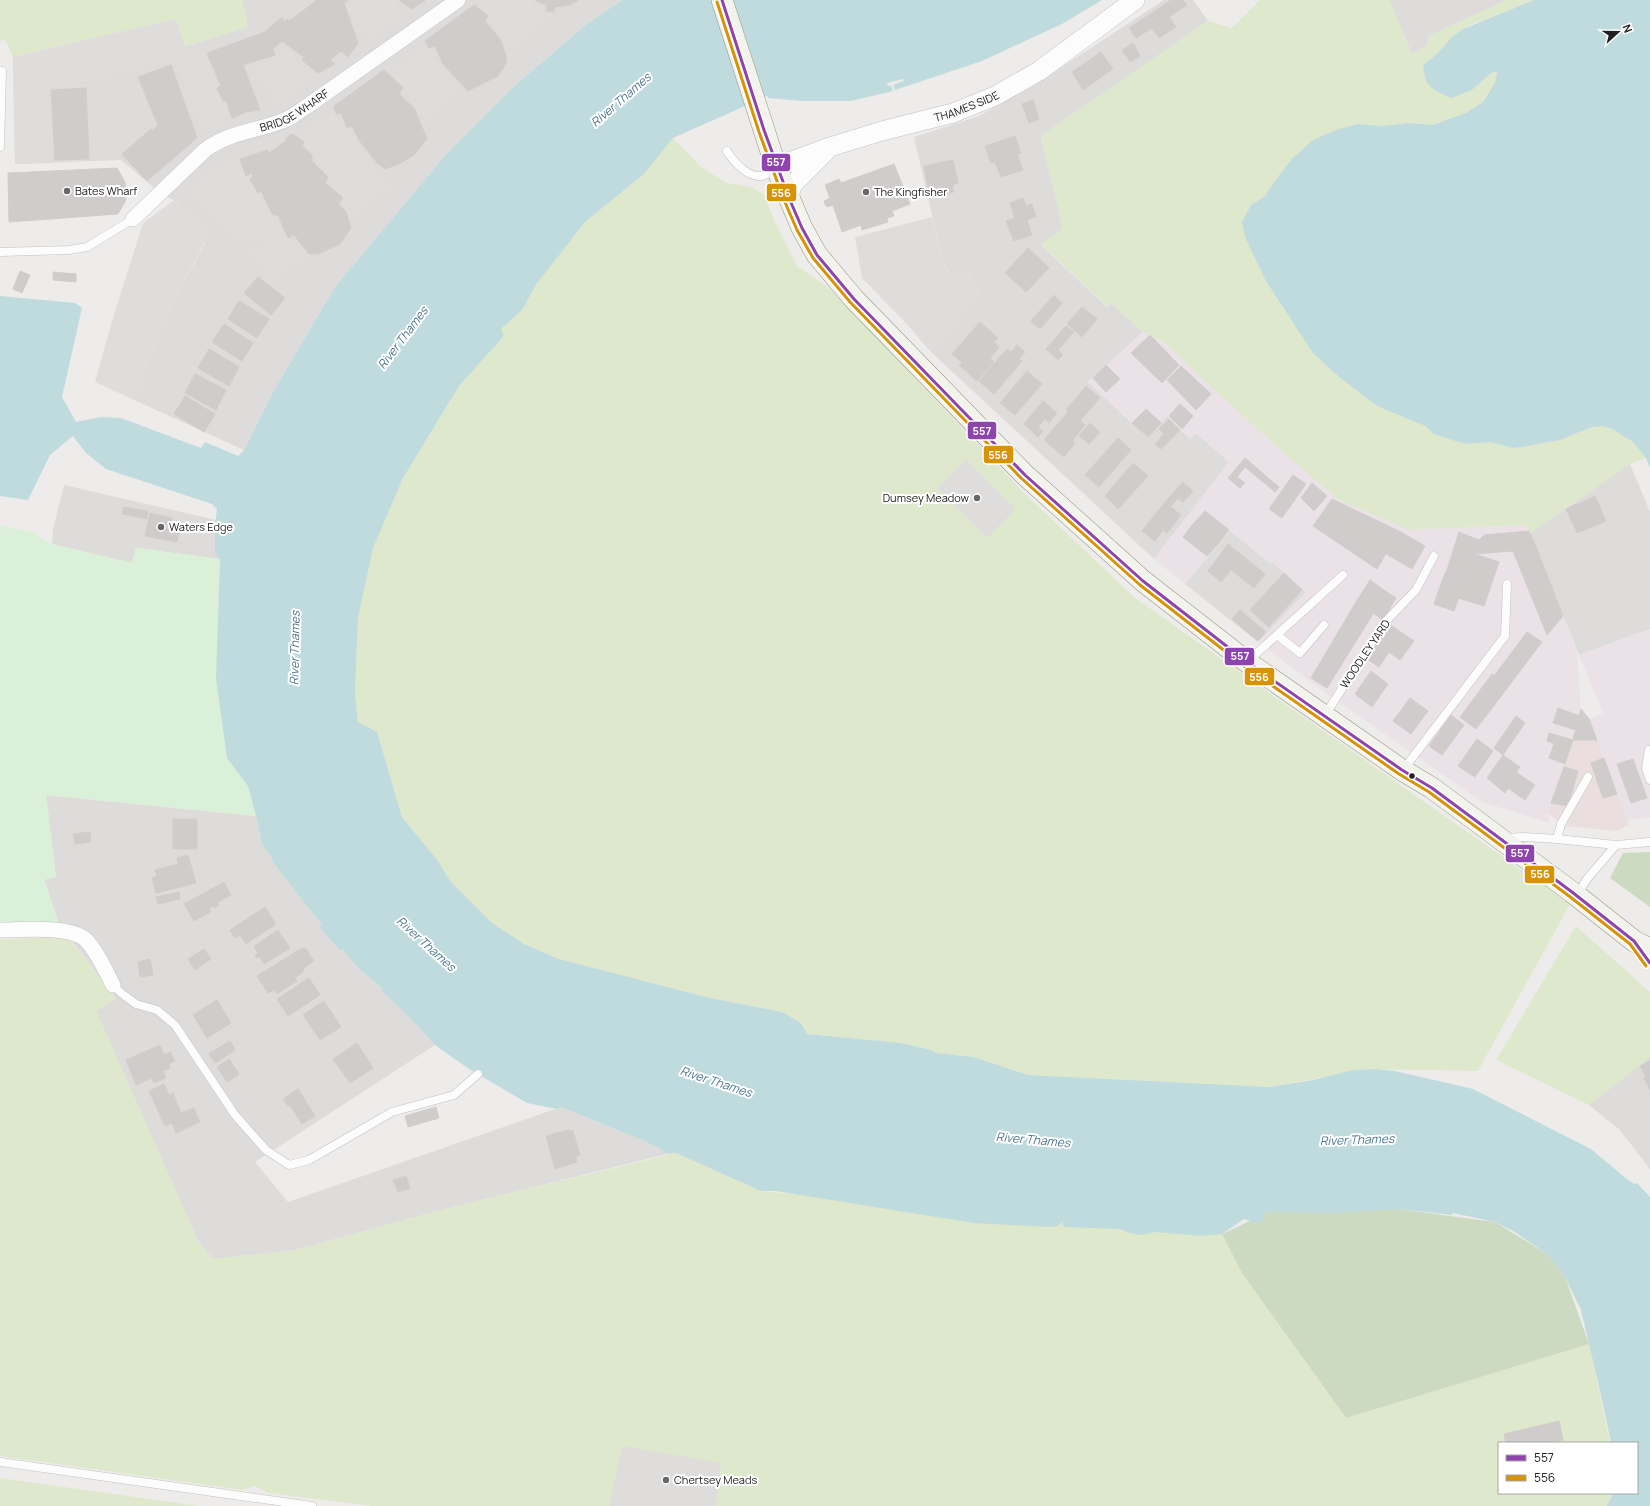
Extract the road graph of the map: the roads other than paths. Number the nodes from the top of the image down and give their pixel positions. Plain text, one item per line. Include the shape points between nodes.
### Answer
1 (458, 0) edge
2 (722, 0) edge
3 (1135, 0) edge
4 (2, 71) dead end
5 (830, 146) junction
6 (0, 147) edge
7 (726, 151) dead end
8 (776, 167) junction
9 (789, 198) junction
10 (133, 219) joint
11 (0, 252) edge
12 (1434, 556) dead end
13 (1343, 575) dead end
14 (1507, 584) dead end
15 (1324, 625) dead end
16 (1277, 635) junction
17 (1247, 662) junction
18 (1325, 716) junction
19 (1649, 750) edge
20 (1402, 770) junction
21 (1588, 777) dead end
22 (1650, 780) edge
23 (1498, 838) junction
24 (1556, 839) junction
25 (1650, 842) edge
26 (1616, 845) junction
27 (1577, 896) junction
28 (0, 930) edge
29 (1642, 945) edge
30 (1650, 963) edge
31 (113, 985) joint
32 (478, 1074) dead end
33 (0, 1462) edge
34 (312, 1506) edge

1 - 10 street, BRIDGE WHARF via 285,120 215,143
2 - 8 main road
3 - 5 street, THAMES SIDE via 1039,71 994,96 954,113
4 - 6 lane
5 - 8 street, THAMES SIDE
5 - 9 street via 792,185
7 - 8 lane via 738,166 755,175 763,176
8 - 9 main road
9 - 17 main road via 802,228 827,268 1025,475 1143,581
10 - 11 lane via 87,246 69,250
12 - 18 lane, WOODLEY YARD via 1416,590 1385,622
13 - 16 lane
14 - 20 lane via 1505,636
15 - 16 lane via 1300,653
16 - 17 lane
17 - 18 main road
18 - 20 main road
19 - 22 lane via 1646,768
20 - 23 main road via 1432,788
21 - 24 lane via 1561,824
23 - 24 lane
23 - 27 main road
24 - 26 lane
25 - 26 lane
26 - 27 lane via 1587,879
27 - 29 main road
28 - 31 street via 66,931 85,939
29 - 30 main road
31 - 32 lane via 136,1004 157,1010 175,1026 235,1115 266,1150 290,1165 309,1160 392,1112 454,1096
33 - 34 lane

